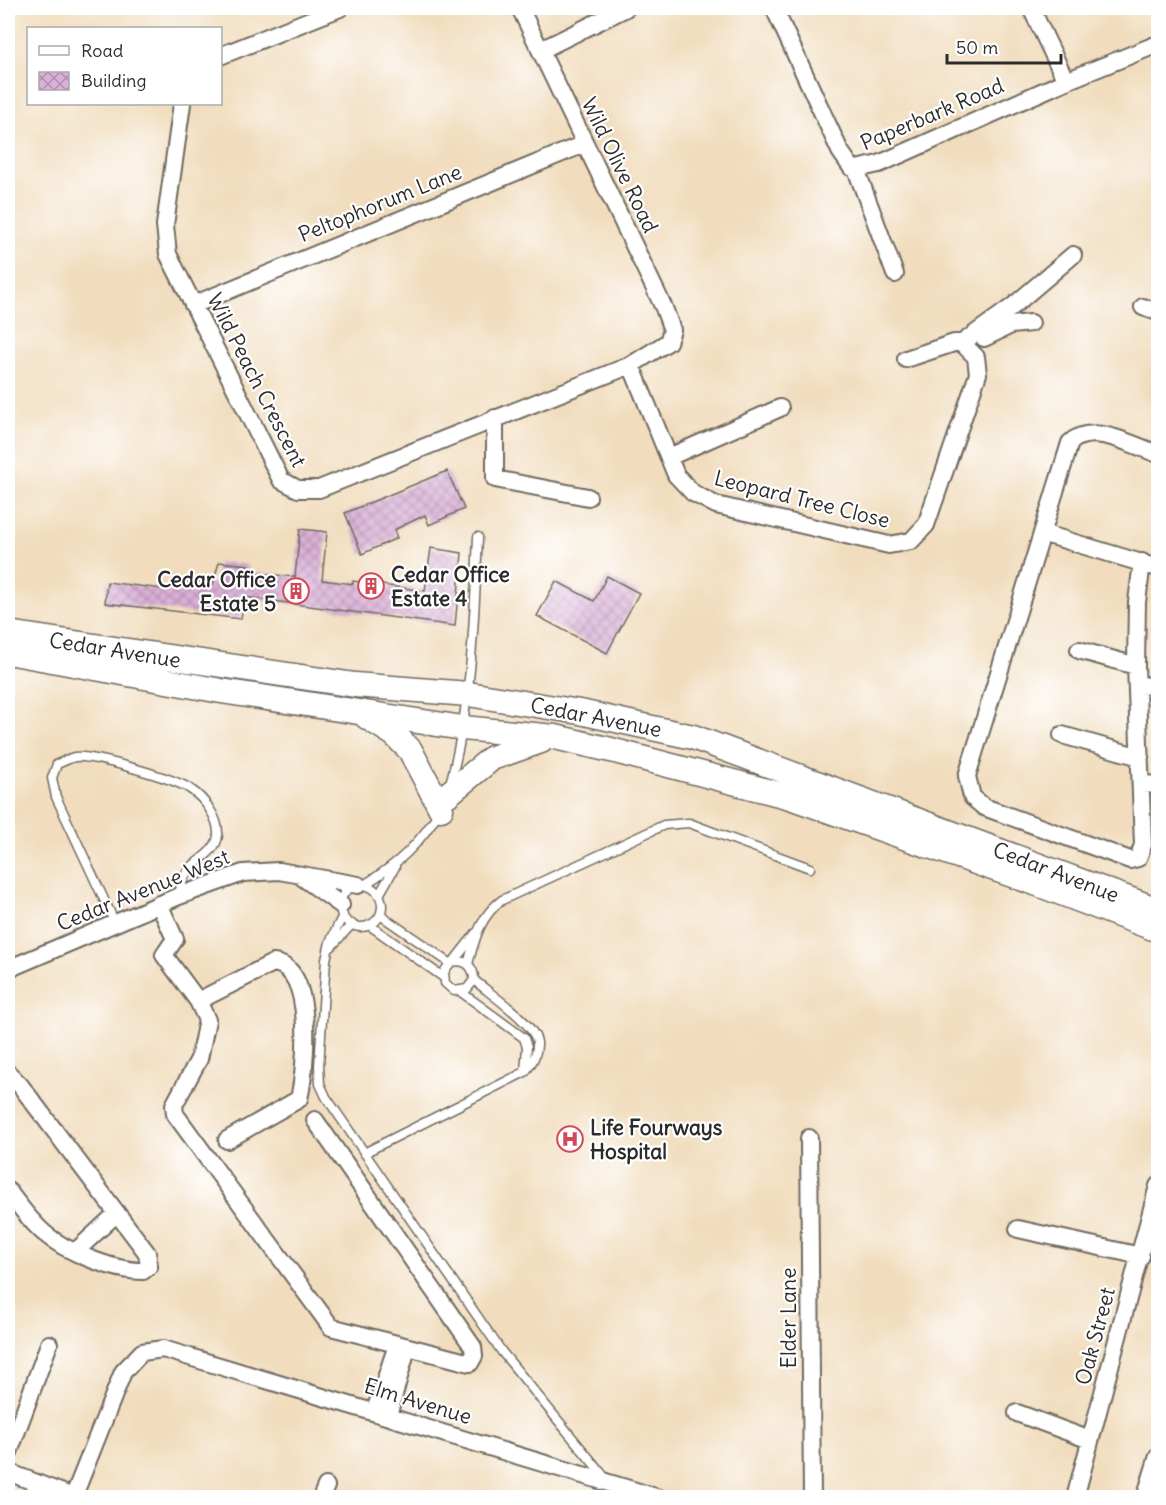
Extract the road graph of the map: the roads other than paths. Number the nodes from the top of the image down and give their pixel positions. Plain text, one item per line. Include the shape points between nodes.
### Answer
1 (340, 8) edge
2 (520, 8) edge
3 (626, 8) edge
4 (774, 8) edge
5 (1031, 8) edge
6 (1158, 44) edge
7 (541, 50) junction
8 (222, 55) edge
9 (1066, 81) junction
10 (182, 105) edge
11 (584, 144) junction
12 (856, 169) junction
13 (1073, 255) dead end
14 (895, 274) dead end
15 (193, 305) junction
16 (1031, 323) dead end
17 (668, 342) joint
18 (965, 345) junction
19 (906, 359) dead end
20 (632, 364) junction
21 (780, 408) dead end
22 (495, 418) junction
23 (1158, 454) edge
24 (669, 457) junction
25 (588, 496) dead end
26 (1042, 533) junction
27 (478, 537) dead end
28 (1142, 562) junction
29 (1158, 568) edge
30 (8, 633) edge
31 (1079, 650) dead end
32 (8, 652) edge
33 (1136, 666) junction
34 (1158, 685) edge
35 (1138, 686) junction
36 (468, 694) junction
37 (358, 712) junction
38 (463, 728) junction
39 (1062, 735) dead end
40 (555, 737) junction
41 (1140, 757) junction
42 (1150, 784) edge
43 (444, 802) junction
44 (397, 864) junction
45 (810, 868) dead end
46 (298, 874) junction
47 (361, 885) junction
48 (379, 895) junction
49 (179, 896) junction
50 (159, 904) junction
51 (342, 910) junction
52 (1158, 910) edge
53 (380, 915) junction
54 (115, 923) junction
55 (352, 924) junction
56 (369, 925) junction
57 (478, 930) junction
58 (1158, 930) edge
59 (327, 952) junction
60 (452, 962) junction
61 (468, 964) junction
62 (8, 969) edge
63 (443, 977) junction
64 (474, 980) junction
65 (461, 992) junction
66 (198, 1001) junction
67 (525, 1072) junction
68 (8, 1073) edge
69 (315, 1120) dead end
70 (809, 1138) dead end
71 (227, 1140) dead end
72 (364, 1153) junction
73 (1158, 1186) edge
74 (8, 1191) edge
75 (117, 1214) junction
76 (1154, 1218) edge
77 (1018, 1229) dead end
78 (76, 1251) junction
79 (1141, 1256) junction
80 (49, 1344) dead end
81 (402, 1347) junction
82 (381, 1413) junction
83 (1017, 1413) dead end
84 (1090, 1440) junction
85 (8, 1455) edge
86 (1158, 1456) edge
87 (8, 1472) edge
88 (611, 1490) edge
89 (73, 1497) edge
90 (659, 1497) edge
91 (812, 1497) edge
92 (1075, 1497) edge
93 (1145, 1497) edge

1 - 8 street
2 - 7 street, Wild Olive Road
3 - 7 street
4 - 12 street via 840,151
5 - 9 street
6 - 9 street, Paperbark Road
7 - 11 street, Wild Olive Road
9 - 12 street, Paperbark Road via 879,164
10 - 15 street, Wild Peach Crescent via 165,239 168,254
11 - 15 street, Peltophorum Lane
11 - 17 street, Wild Olive Road via 670,321
12 - 14 street
13 - 18 street
15 - 22 street, Wild Peach Crescent via 281,480 292,488 319,489
16 - 18 street via 1011,326
17 - 20 street, Wild Peach Crescent
18 - 19 street via 954,343
18 - 24 street, Leopard Tree Close via 976,357 978,374 926,525 912,541 873,543 716,505 693,493 676,474
20 - 22 street, Wild Peach Crescent
20 - 24 street, Leopard Tree Close
21 - 24 street
22 - 25 street via 495,479
23 - 26 street via 1099,435 1076,436 1065,452
26 - 28 street
26 - 42 street via 970,764 970,793 984,807 1134,860 1143,845
27 - 36 lane
28 - 29 street
28 - 33 street
30 - 36 main road, Cedar Avenue via 355,685
31 - 33 street
32 - 37 main road, Cedar Avenue
33 - 35 street
34 - 35 street
35 - 41 street
36 - 38 lane
36 - 52 main road, Cedar Avenue via 580,712 693,737
37 - 38 main road, Cedar Avenue
37 - 43 main road via 394,734 410,750
38 - 40 main road, Cedar Avenue
38 - 43 lane
39 - 41 street
40 - 43 main road via 492,758
40 - 58 main road, Cedar Avenue via 790,797
41 - 42 street
43 - 44 lane via 422,837
44 - 47 lane
44 - 48 lane
45 - 57 lane via 689,823 664,825 502,900
46 - 47 street, Cedar Avenue West
46 - 49 street, Cedar Avenue West via 258,870
46 - 51 street, Cedar Avenue West
47 - 48 lane, Cedar Avenue West
47 - 51 lane via 346,892
48 - 53 lane
49 - 50 street, Cedar Avenue West
49 - 54 lane via 188,871 212,850 218,835 214,816 201,798 168,779 103,761 75,757 57,764 52,777 56,797
50 - 54 street, Cedar Avenue West
50 - 66 street via 175,939 164,955
51 - 55 lane, Cedar Avenue West
51 - 59 lane
53 - 56 lane
53 - 60 lane
54 - 62 street, Cedar Avenue West
55 - 56 lane
55 - 59 lane
56 - 63 lane
57 - 60 lane
57 - 61 lane
59 - 72 lane via 320,1084
60 - 61 lane
60 - 63 lane
61 - 64 lane
63 - 65 lane via 449,988
64 - 65 lane
64 - 67 lane via 534,1035 536,1052
65 - 67 lane via 524,1038
66 - 71 street via 273,963 290,970 301,990 305,1012 299,1099
66 - 81 street via 207,1020 199,1059 174,1105 174,1114 331,1327
67 - 72 lane
68 - 75 street
69 - 81 street via 472,1347 474,1356 470,1363 464,1363
70 - 91 street, Elder Lane
72 - 88 lane via 502,1352
73 - 76 street, Oak Street
74 - 78 street via 45,1234
75 - 78 street
75 - 78 street via 147,1253 147,1269 137,1271 109,1265
76 - 79 street, Oak Street
77 - 79 street
79 - 84 street, Oak Street
80 - 85 street
81 - 82 street
82 - 88 street, Elm Avenue
82 - 89 street, Elm Avenue via 163,1349 142,1352 123,1372
83 - 84 street
84 - 92 street, Oak Street
86 - 93 street
87 - 89 street
88 - 90 street, Elm Avenue

